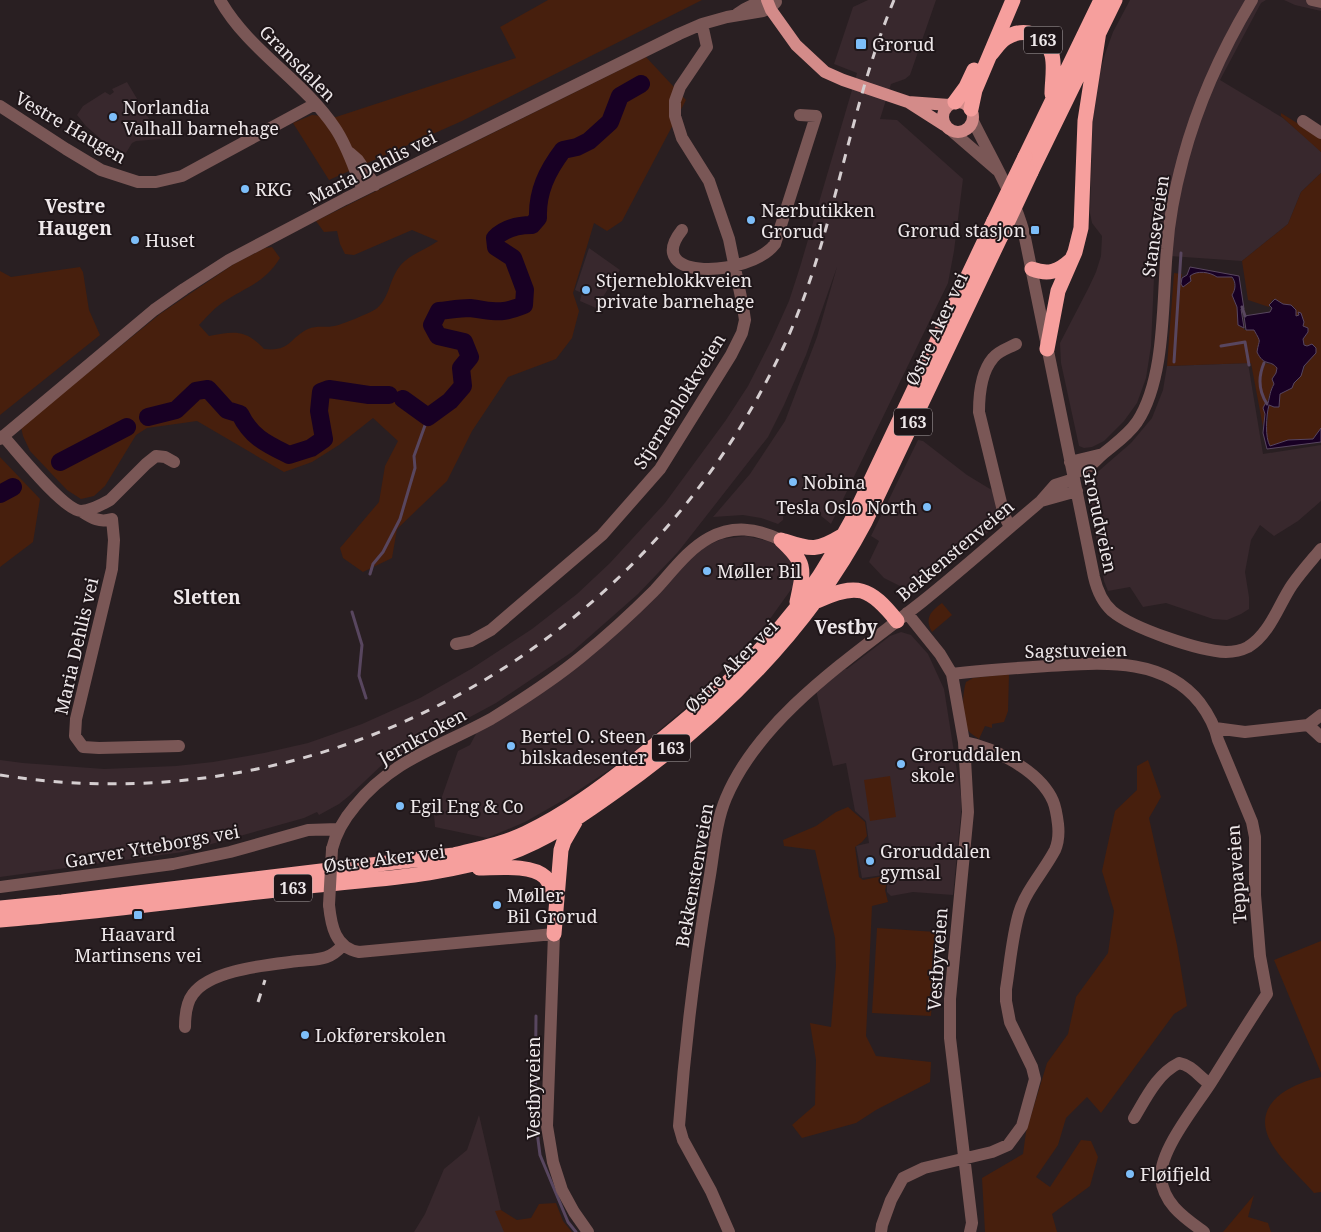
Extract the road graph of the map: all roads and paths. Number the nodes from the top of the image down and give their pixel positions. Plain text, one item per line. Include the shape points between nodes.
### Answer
1 (220, 0) edge
2 (1004, 0) edge
3 (1013, 0) edge
4 (1101, 0) edge
5 (1115, 0) edge
6 (1252, 0) edge
7 (1312, 0) edge
8 (771, 2) edge
9 (1321, 2) edge
10 (702, 24) junction
11 (1099, 31) junction
12 (990, 55) junction
13 (1052, 101) junction
14 (908, 102) junction
15 (952, 103) junction
16 (315, 104) junction
17 (0, 106) edge
18 (800, 115) dead end
19 (972, 115) junction
20 (1304, 121) dead end
21 (948, 128) junction
22 (1321, 133) edge
23 (348, 152) junction
24 (999, 172) junction
25 (375, 185) junction
26 (363, 190) junction
27 (682, 230) dead end
28 (1069, 263) junction
29 (735, 265) junction
30 (1032, 269) junction
31 (1016, 344) dead end
32 (1047, 349) junction
33 (2, 437) edge
34 (174, 462) dead end
35 (1074, 476) junction
36 (81, 511) junction
37 (1010, 527) junction
38 (844, 535) junction
39 (781, 540) junction
40 (1321, 549) edge
41 (815, 602) junction
42 (795, 609) junction
43 (902, 617) junction
44 (456, 644) dead end
45 (952, 674) junction
46 (1321, 715) edge
47 (1308, 725) junction
48 (1215, 728) junction
49 (1321, 737) edge
50 (964, 742) junction
51 (179, 746) dead end
52 (577, 819) junction
53 (338, 829) junction
54 (458, 868) junction
55 (0, 887) edge
56 (556, 900) junction
57 (0, 908) edge
58 (0, 920) edge
59 (554, 934) junction
60 (343, 946) junction
61 (185, 1027) dead end
62 (1210, 1084) junction
63 (1134, 1118) dead end
64 (964, 1158) junction
65 (588, 1232) edge
66 (729, 1232) edge
67 (881, 1232) edge
68 (970, 1232) edge
69 (1204, 1232) edge

1 - 16 street, Gransdalen via 242,31
2 - 15 highway via 966,87
3 - 12 highway, 163
4 - 13 highway, Østre Aker vei / 163
5 - 11 highway, Østre Aker vei / 163
6 - 35 street, Stanseveien via 1209,83 1183,160 1168,233 1158,358 1152,390 1136,423 1120,441
7 - 9 street
8 - 10 street, Maria Dehlis vei via 752,14 737,14
8 - 14 main road, Grorudveien via 778,19 796,44 825,72
10 - 25 street, Maria Dehlis vei
10 - 29 street, Stjerneblokkveien via 707,47 680,87 675,100 675,116 682,138 709,181
11 - 28 highway, 163 via 1085,113 1083,208 1078,242
11 - 41 highway, Østre Aker vei / 163, bridge via 865,522
12 - 13 highway, 163 via 1003,40 1014,34 1028,32 1046,42 1052,53
12 - 19 highway, 163 via 975,90
13 - 38 highway, Østre Aker vei / 163, bridge
14 - 15 main road, Grorudveien
14 - 21 main road, Grorudveien
15 - 19 main road via 964,103
15 - 21 main road via 943,114
16 - 17 street, Vestre Haugen via 182,176 156,182 138,182 101,170
16 - 23 street, Gransdalen via 335,128
18 - 29 street via 816,116 775,244 764,255
19 - 21 main road via 972,125 966,131 957,133
19 - 24 street, Grorudveien
20 - 22 street
21 - 24 street, Grorudveien
23 - 25 street, Gransdalen via 358,160
23 - 26 street, Gransdalen
24 - 30 street, Grorudveien via 1020,219
25 - 26 street, Maria Dehlis vei
26 - 33 street, Maria Dehlis vei via 241,253 184,289
27 - 29 street via 673,246 678,260 703,270
28 - 30 highway via 1046,273
28 - 32 highway, 163 via 1055,303
29 - 44 street, Stjerneblokkveien via 745,320 742,333 660,469 602,535 539,590 491,630 471,642
30 - 32 street, Grorudveien
31 - 37 street via 993,358 986,370 979,400 979,412 1004,515
32 - 35 street, Grorudveien
33 - 36 street, Maria Dehlis vei via 54,493 68,506
34 - 36 street via 156,456 110,500
35 - 37 street, Bekkenstenveien
35 - 40 street, Grorudveien via 1096,585 1106,605 1128,622 1198,647 1232,652 1253,643 1267,627 1293,583
36 - 51 street, Maria Dehlis vei via 94,519 112,520 114,540 112,569 76,719 75,736 83,747
37 - 43 street, Bekkenstenveien
38 - 39 highway via 814,548
38 - 42 highway, Østre Aker vei / 163
39 - 42 highway via 801,564 802,579
39 - 53 street, Jernkroken via 766,533 742,529 724,532 701,543 645,600 581,657 534,692 491,718 406,761 376,783
41 - 43 highway via 840,592 858,590 877,598
41 - 52 highway, Østre Aker vei / 163 via 764,663 703,722
42 - 57 highway, Østre Aker vei / 163 via 729,681 652,748 571,808 508,840 481,849 431,858
43 - 45 street, Vestbyveien via 940,654
43 - 66 street, Bekkenstenveien via 817,684 775,725 736,777 720,816 698,953 679,1126 682,1140 711,1191
45 - 48 street, Sagstuveien via 1067,665 1144,667 1164,674 1190,691
45 - 50 street, Vestbyveien
46 - 47 street
47 - 48 street via 1245,732
47 - 49 street
48 - 62 street, Teppaveien via 1255,837 1255,895 1267,994
50 - 64 street, Vestbyveien via 968,812 950,1028
50 - 64 street via 995,752 1036,779 1053,800 1059,835 1055,849 1020,912 1006,989 1010,1022 1035,1079 1022,1126 1008,1145
52 - 54 highway, Østre Aker vei / 163 via 530,845
52 - 56 highway via 561,850
53 - 55 street, Garver Ytteborgs vei via 308,830 173,864
53 - 60 street, Jernkroken, bridge via 332,849 329,905 334,930
54 - 56 highway via 534,871 549,883
54 - 58 highway, Østre Aker vei / 163
56 - 59 highway
59 - 60 street via 369,952 351,951
59 - 65 street, Vestbyveien via 547,1126 562,1190
60 - 61 street via 331,957 263,966 210,980 192,994
62 - 63 street via 1189,1066 1179,1063 1156,1083
62 - 69 street via 1168,1150 1161,1173 1165,1193 1174,1208
64 - 67 street via 924,1168 903,1178 891,1200
64 - 68 street, Vestbyveien via 972,1223

